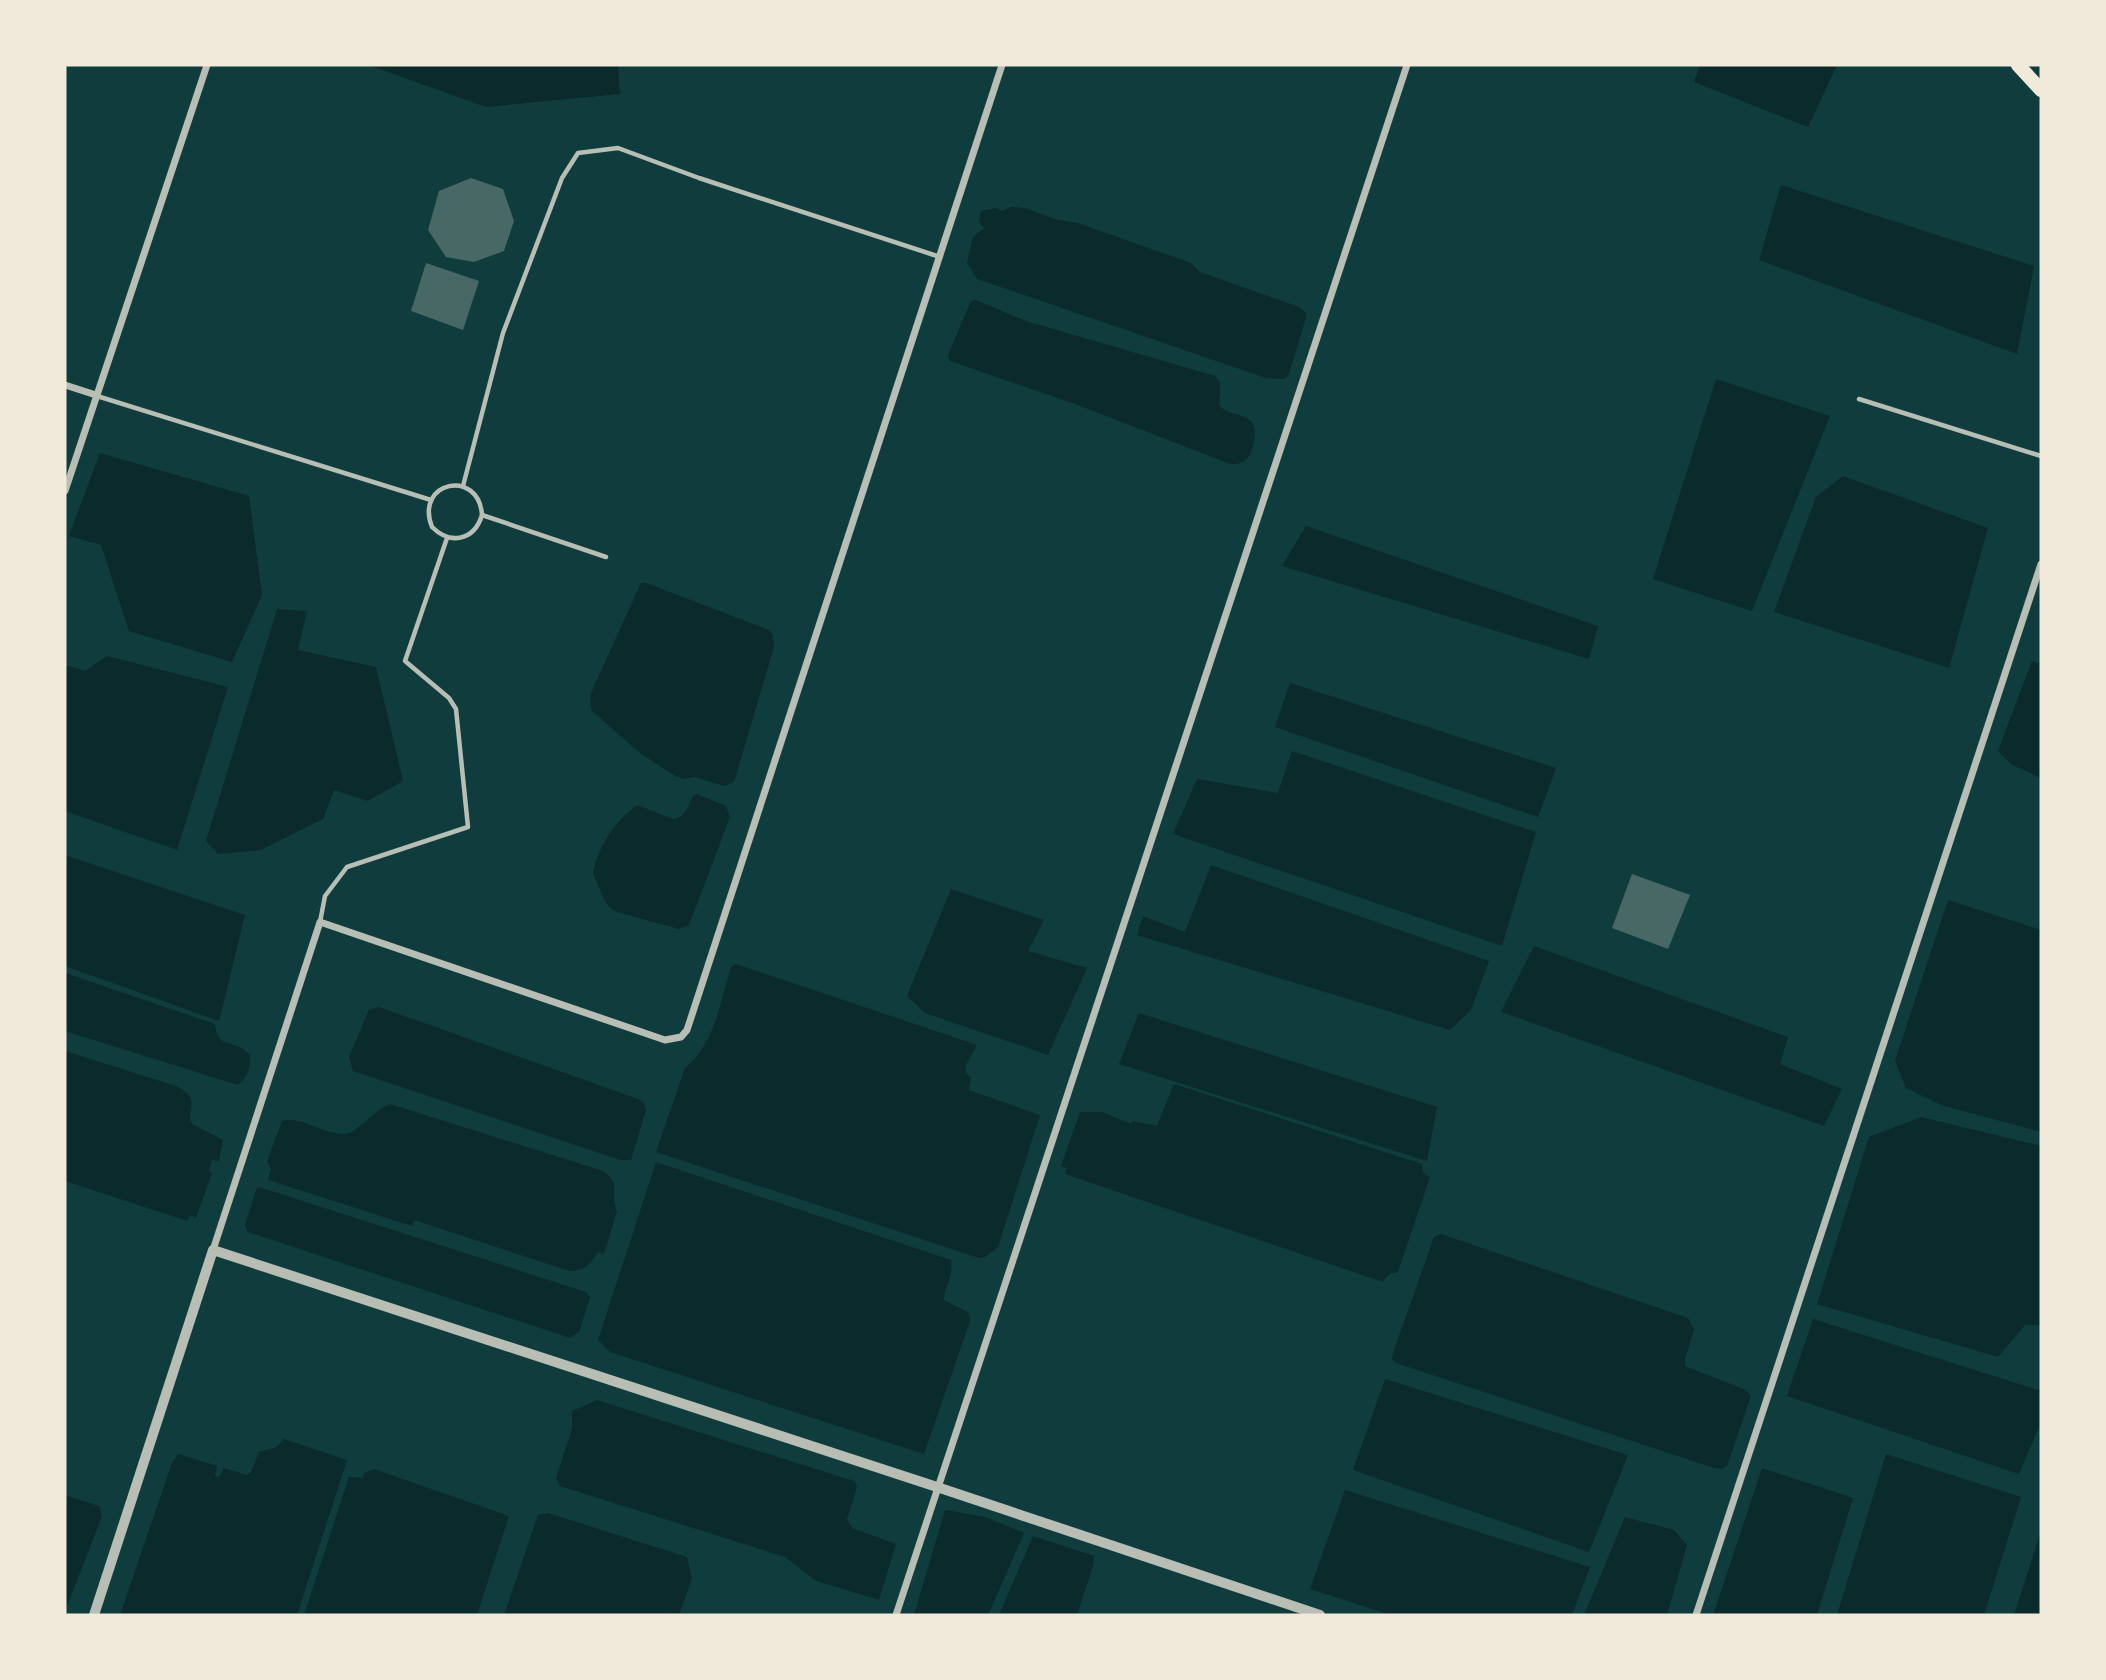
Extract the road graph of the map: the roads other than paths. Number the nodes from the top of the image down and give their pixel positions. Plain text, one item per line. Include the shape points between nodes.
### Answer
1 (207, 65) edge
2 (1002, 65) edge
3 (1407, 65) edge
4 (2018, 65) edge
5 (2041, 90) edge
6 (940, 257) junction
7 (65, 386) edge
8 (96, 396) junction
9 (1859, 399) dead end
10 (2041, 456) edge
11 (463, 486) junction
12 (65, 491) edge
13 (431, 500) junction
14 (482, 515) junction
15 (447, 538) junction
16 (606, 556) dead end
17 (2041, 564) edge
18 (320, 922) junction
19 (213, 1250) junction
20 (937, 1487) junction
21 (94, 1615) edge
22 (896, 1615) edge
23 (1320, 1615) edge
24 (1696, 1615) edge

1 - 8 street
2 - 6 street
3 - 20 street
4 - 5 main road
6 - 11 lane via 618,148 578,153 562,178 503,333
6 - 18 street via 681,1037 665,1040
7 - 8 street
8 - 12 street
8 - 13 lane
9 - 10 lane
11 - 13 lane via 444,487
11 - 14 lane via 478,497
13 - 15 lane via 432,527
14 - 15 lane via 480,524 466,537
14 - 16 lane
15 - 18 lane via 405,661 456,709 468,827 347,867 325,897
17 - 24 street
18 - 19 street
19 - 20 street
19 - 21 street
20 - 22 street
20 - 23 street

